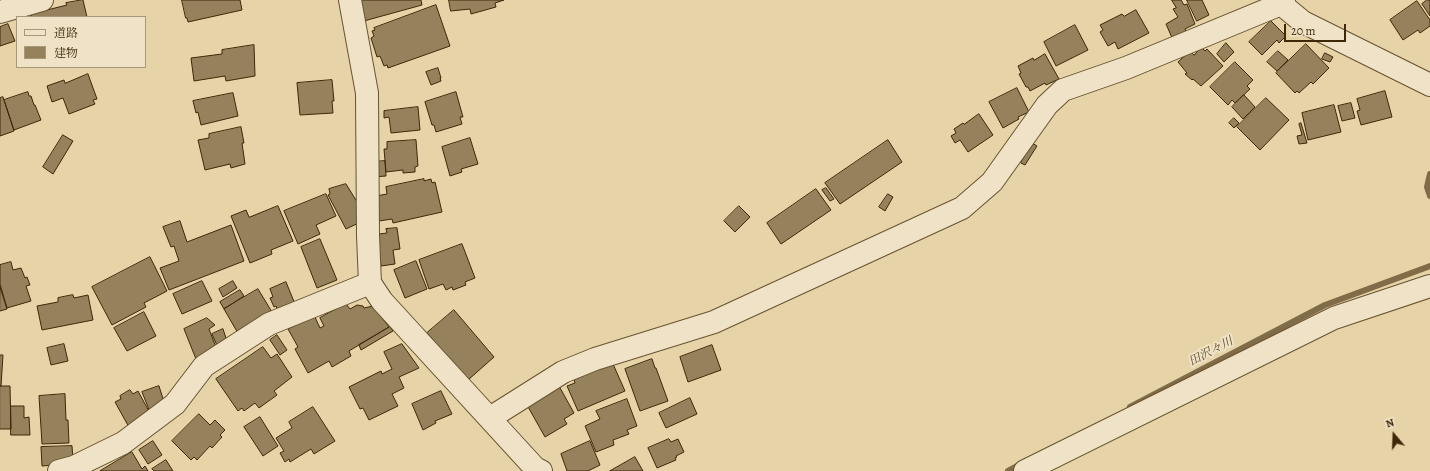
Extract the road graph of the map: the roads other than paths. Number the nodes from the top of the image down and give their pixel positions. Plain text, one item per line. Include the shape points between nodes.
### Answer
1 (42, 0) edge
2 (350, 0) edge
3 (1281, 1) edge
4 (0, 12) edge
5 (1430, 86) edge
6 (370, 283) junction
7 (1430, 286) edge
8 (490, 418) junction
9 (537, 470) edge
10 (59, 471) edge
11 (1025, 471) edge

1 - 4 street
2 - 6 street via 367,93
3 - 5 street via 1303,22
3 - 8 street via 1126,68 1063,90 1047,105 992,182 962,208 714,322 595,359 563,372
6 - 8 street via 382,301
6 - 10 street via 269,324 204,366 175,404 123,443 74,467
7 - 11 street via 1334,318
8 - 9 street

